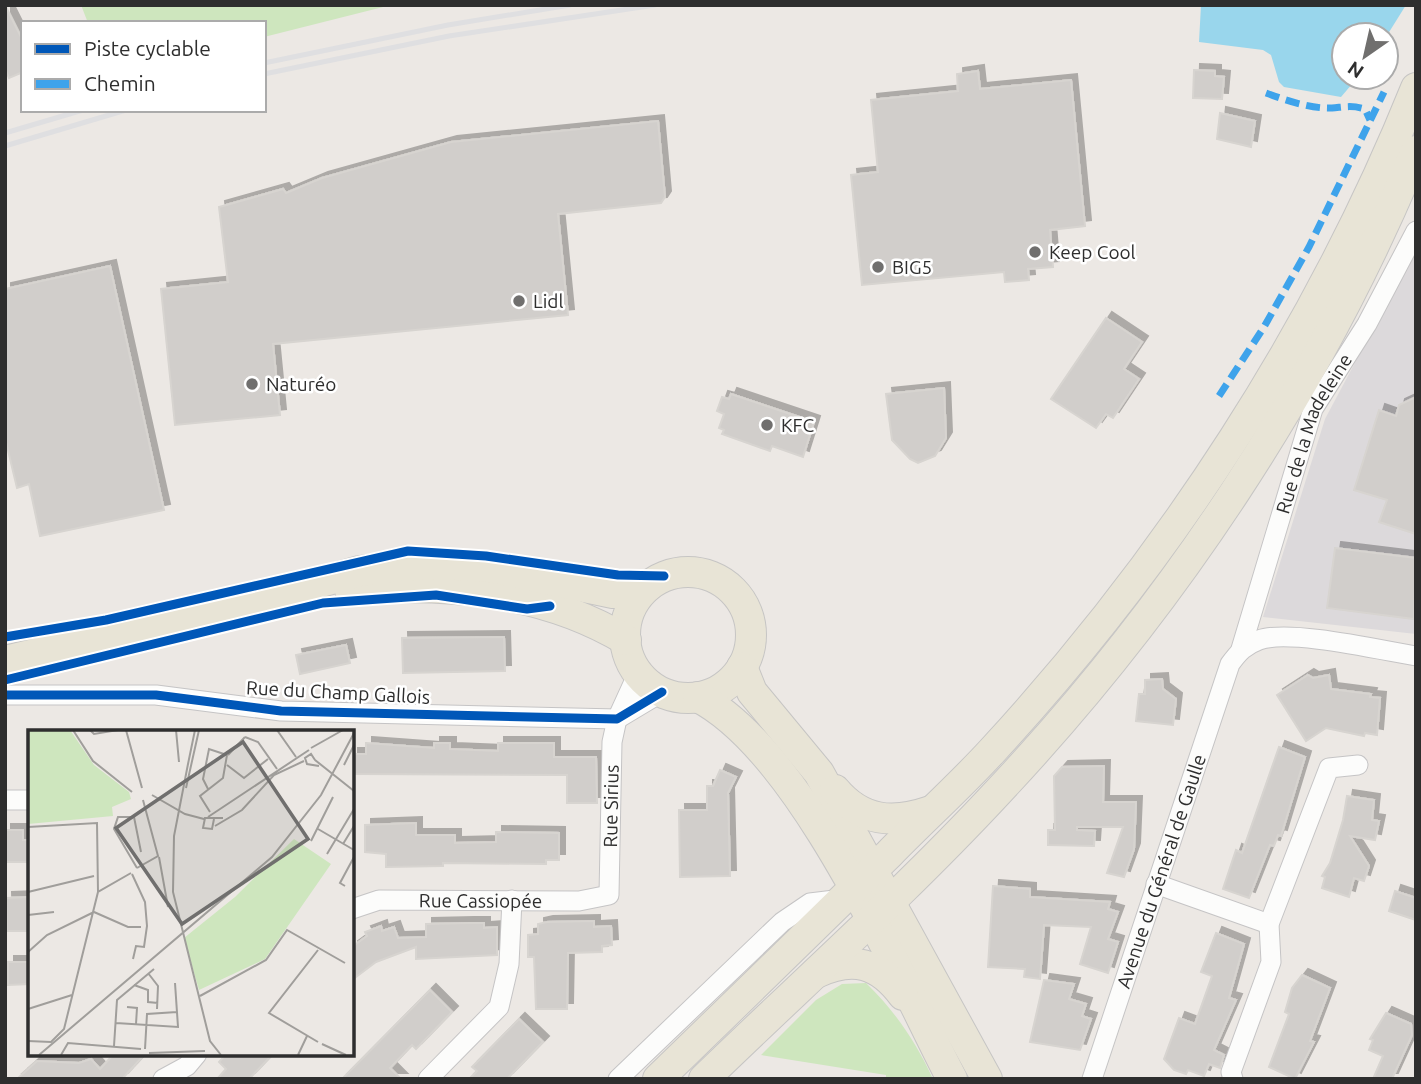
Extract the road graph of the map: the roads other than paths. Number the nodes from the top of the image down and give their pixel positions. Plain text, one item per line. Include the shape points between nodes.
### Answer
1 (1416, 88) edge
2 (1416, 151) edge
3 (1416, 231) edge
4 (648, 586) junction
5 (242, 604) junction
6 (1117, 604) junction
7 (626, 640) junction
8 (66, 647) junction
9 (5, 651) edge
10 (1236, 656) junction
11 (1416, 656) edge
12 (5, 661) edge
13 (743, 667) junction
14 (639, 673) junction
15 (663, 692) junction
16 (5, 695) edge
17 (698, 697) junction
18 (617, 719) junction
19 (1358, 765) dead end
20 (819, 772) junction
21 (5, 800) edge
22 (28, 800) edge
23 (935, 809) junction
24 (1156, 884) junction
25 (609, 895) joint
26 (869, 896) junction
27 (512, 900) junction
28 (354, 908) edge
29 (1269, 924) junction
30 (812, 975) junction
31 (926, 1029) junction
32 (193, 1065) edge
33 (163, 1079) edge
34 (428, 1079) edge
35 (618, 1079) edge
36 (658, 1079) edge
37 (687, 1079) edge
38 (704, 1079) edge
39 (952, 1079) edge
40 (986, 1079) edge
41 (1092, 1079) edge
42 (1233, 1079) edge

1 - 6 main road via 1387,159 1321,292 1269,382
2 - 26 main road via 1346,304 1284,415 1136,631 999,792
3 - 10 street, Rue de la Madeleine via 1367,324 1313,409
4 - 5 main road via 613,593 490,567 440,564 360,571
4 - 7 main road via 628,616
4 - 13 main road via 664,576 689,572 731,589 741,601 751,630
5 - 7 main road via 364,589 447,587 550,606
5 - 8 main road
6 - 23 main road via 1020,720
6 - 26 main road via 1032,721
7 - 14 main road
8 - 9 main road
8 - 12 main road
10 - 11 street via 1261,639 1290,637
10 - 24 street, Avenue du Général de Gaulle
13 - 17 main road via 719,690
13 - 20 main road via 752,692
14 - 15 main road
14 - 18 street
15 - 17 main road
15 - 18 street
16 - 18 street, Rue du Champ Gallois via 156,695 281,711
17 - 26 main road via 730,720 783,778
18 - 25 street, Rue Sirius via 612,742
19 - 29 street via 1329,768
20 - 23 main road via 845,803 872,818 901,819
20 - 26 main road
21 - 22 street
23 - 26 main road
24 - 29 street
24 - 41 street, Avenue du Général de Gaulle
25 - 27 street, Rue Cassiopée via 579,901
26 - 30 main road
26 - 31 main road
26 - 35 street via 810,904 782,922
26 - 36 main road
26 - 37 main road
26 - 40 main road
27 - 28 street, Rue Cassiopée via 379,900
27 - 34 street via 509,964 499,1007
29 - 42 street via 1271,962 1231,1073
30 - 31 main road via 847,964 880,971
30 - 38 main road
31 - 39 main road
32 - 33 street

